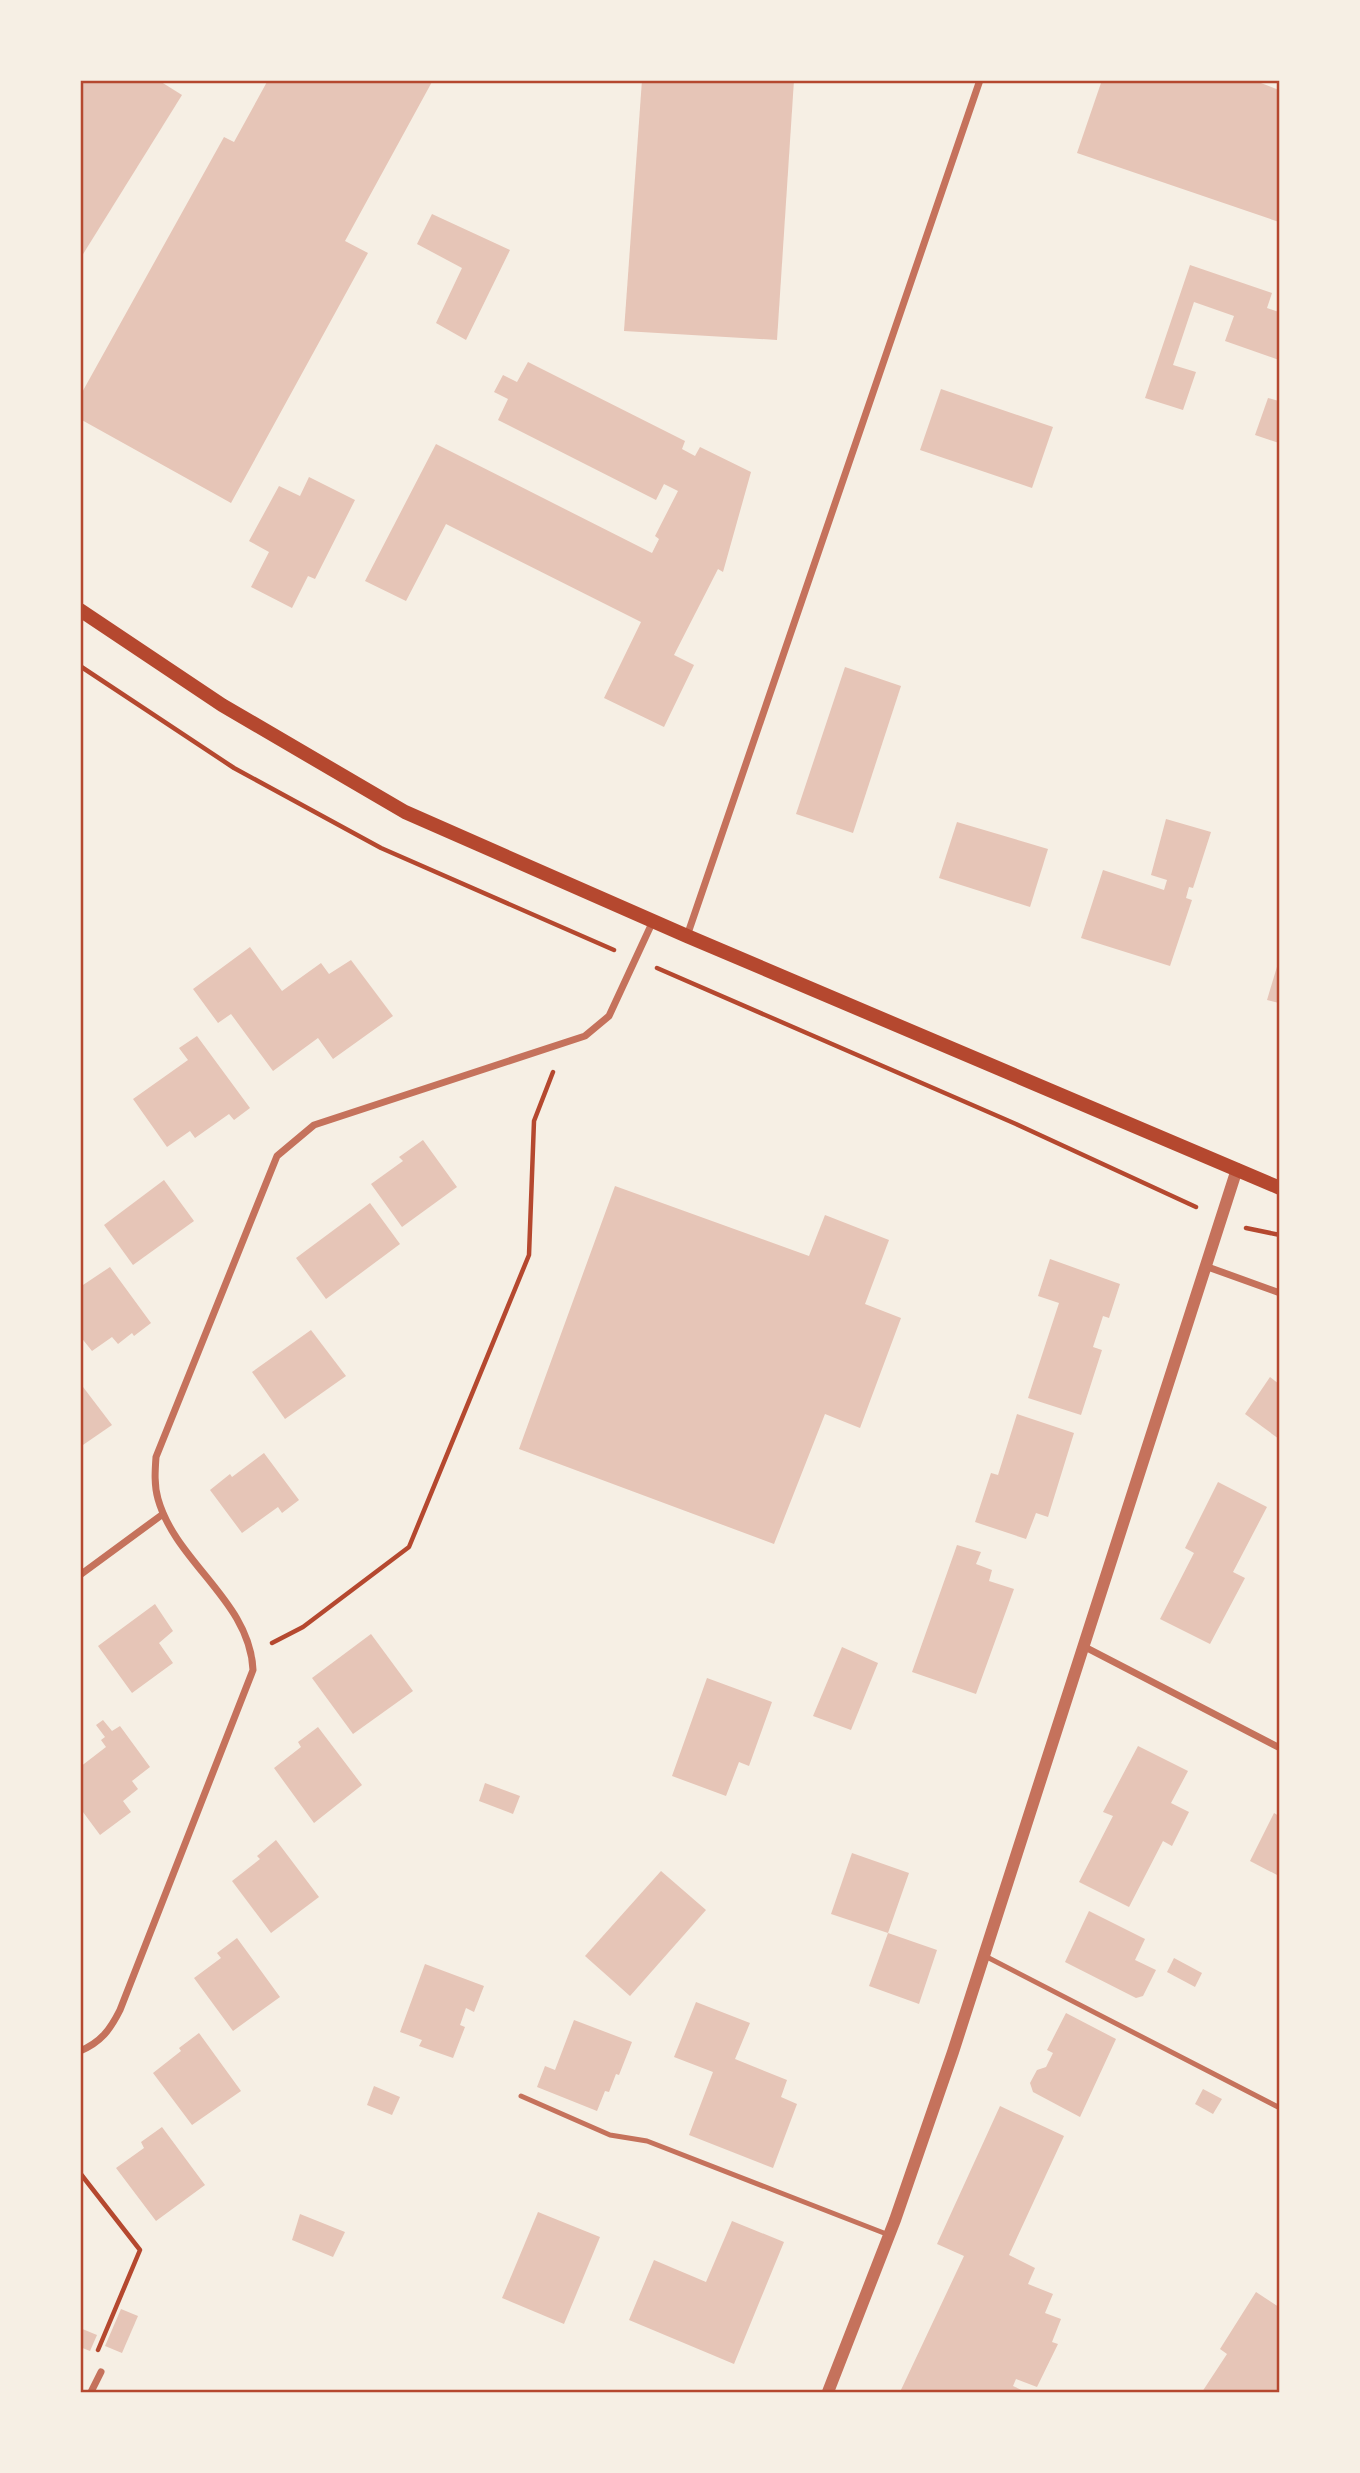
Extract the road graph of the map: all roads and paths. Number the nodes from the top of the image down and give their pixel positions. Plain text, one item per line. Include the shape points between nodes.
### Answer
1 (980, 80) edge
2 (80, 610) edge
3 (653, 922) junction
4 (687, 936) junction
5 (564, 1042) junction
6 (1237, 1169) junction
7 (1279, 1188) edge
8 (1248, 1229) dead end
9 (1279, 1235) edge
10 (1205, 1266) junction
11 (1279, 1293) edge
12 (163, 1514) junction
13 (80, 1575) edge
14 (1082, 1646) junction
15 (252, 1653) junction
16 (1279, 1748) edge
17 (984, 1955) junction
18 (80, 2051) edge
19 (521, 2096) dead end
20 (1279, 2108) edge
21 (80, 2173) edge
22 (889, 2235) junction
23 (101, 2372) joint
24 (91, 2392) edge
25 (828, 2392) edge

1 - 4 street
2 - 3 main road via 222,705 405,812
3 - 4 main road
3 - 5 street via 609,1016 585,1036
4 - 6 main road
5 - 12 street via 314,1125 277,1156 156,1457 154,1479
5 - 15 path via 534,1121 529,1255 409,1546 303,1627
6 - 7 main road
6 - 10 street
8 - 9 path
10 - 11 street
10 - 14 street
12 - 13 street
12 - 15 street via 235,1615
14 - 16 street
14 - 17 street
15 - 18 street via 253,1670 243,1700 120,2010 110,2030
17 - 20 lane
17 - 22 street
19 - 22 lane via 610,2135 647,2141
21 - 23 path via 139,2250 90,2367
22 - 25 street
23 - 24 street

